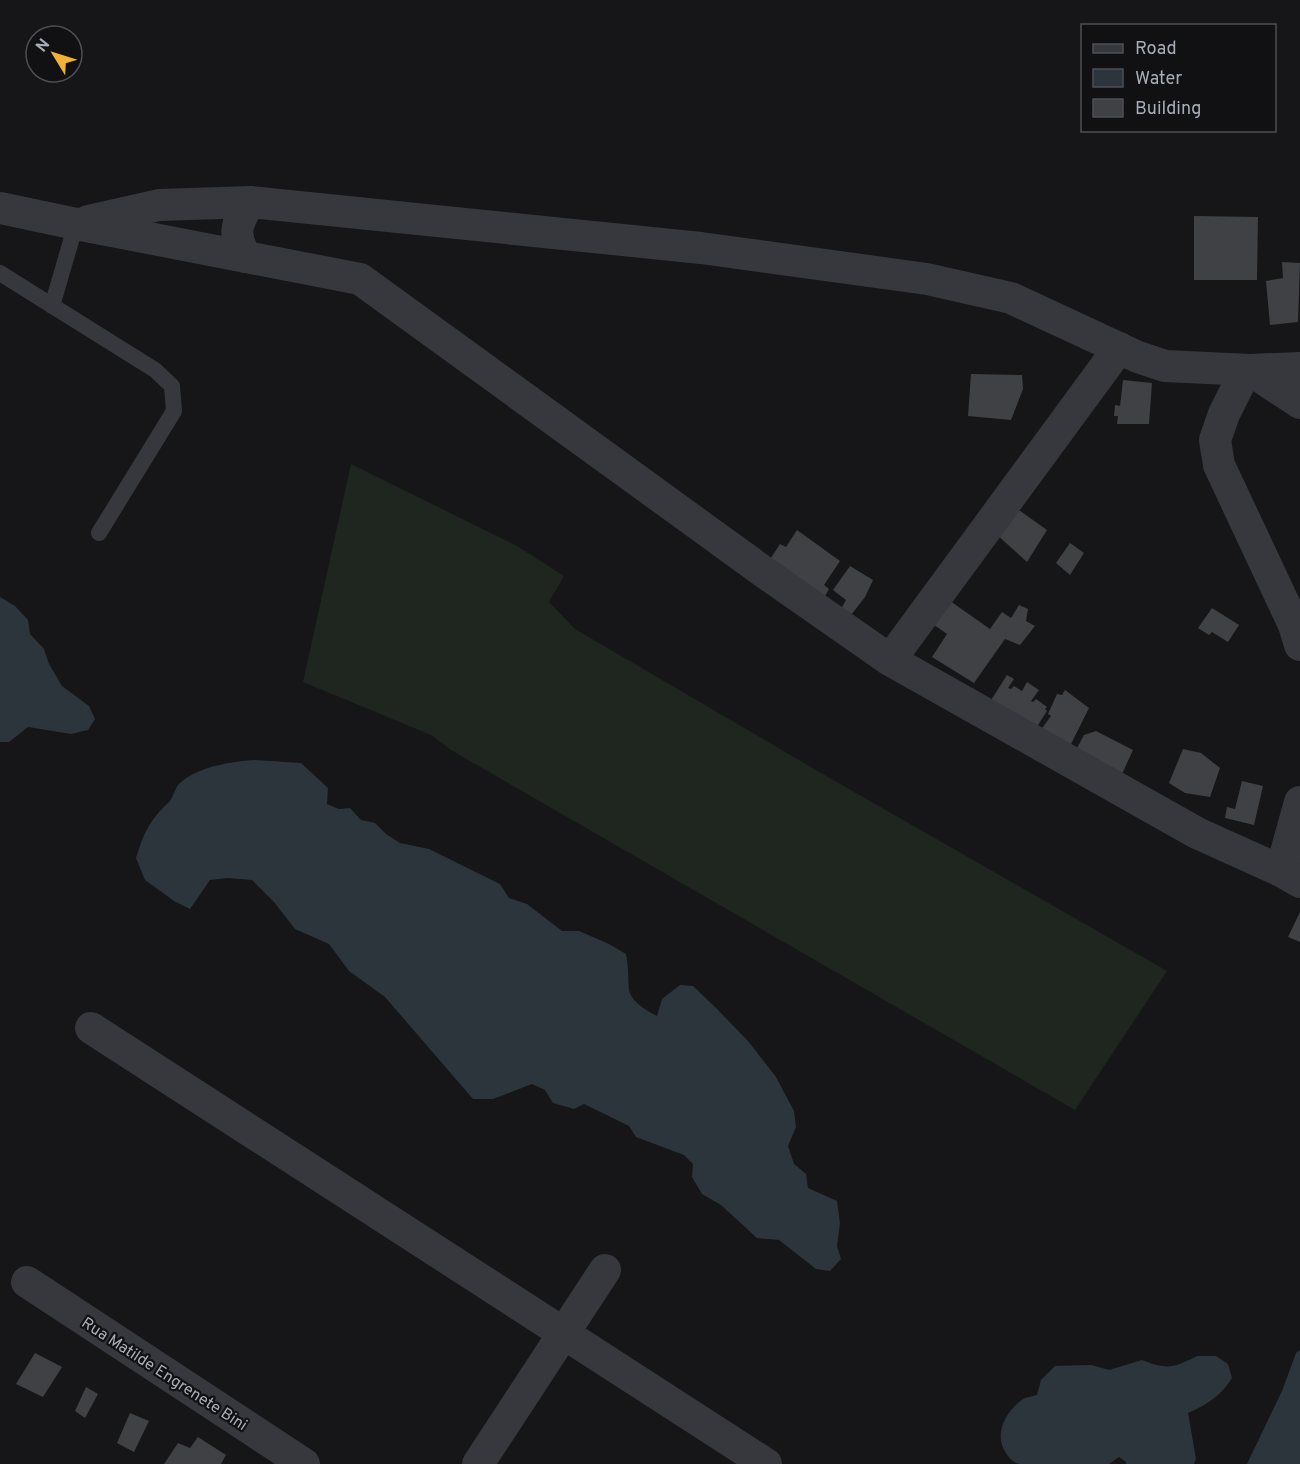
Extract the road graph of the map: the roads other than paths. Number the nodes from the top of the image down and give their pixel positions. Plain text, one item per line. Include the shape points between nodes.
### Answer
1 (250, 202) junction
2 (0, 208) edge
3 (76, 224) junction
4 (246, 257) junction
5 (0, 273) edge
6 (52, 306) junction
7 (1119, 348) junction
8 (1300, 368) edge
9 (1248, 370) junction
10 (1300, 403) edge
11 (99, 533) dead end
12 (1300, 645) edge
13 (890, 660) junction
14 (1300, 802) edge
15 (1291, 877) edge
16 (91, 1028) dead end
17 (604, 1270) dead end
18 (27, 1282) dead end
19 (563, 1333) junction
20 (304, 1464) edge
21 (478, 1464) edge
22 (766, 1464) edge

1 - 3 street via 159,205
1 - 4 street via 238,220 237,242
1 - 7 street via 700,248 927,279 1011,298
2 - 3 street
3 - 4 street
3 - 6 lane
4 - 13 street via 360,279
5 - 6 lane
6 - 11 lane via 155,370 172,386 174,411
7 - 9 street via 1165,366
7 - 13 street
8 - 9 street
9 - 10 street
9 - 12 street via 1215,440 1219,465
13 - 15 street via 1197,833
14 - 15 street
16 - 19 street
17 - 19 street
18 - 20 street, Rua Matilde Engrenete Bini
19 - 21 street
19 - 22 street

